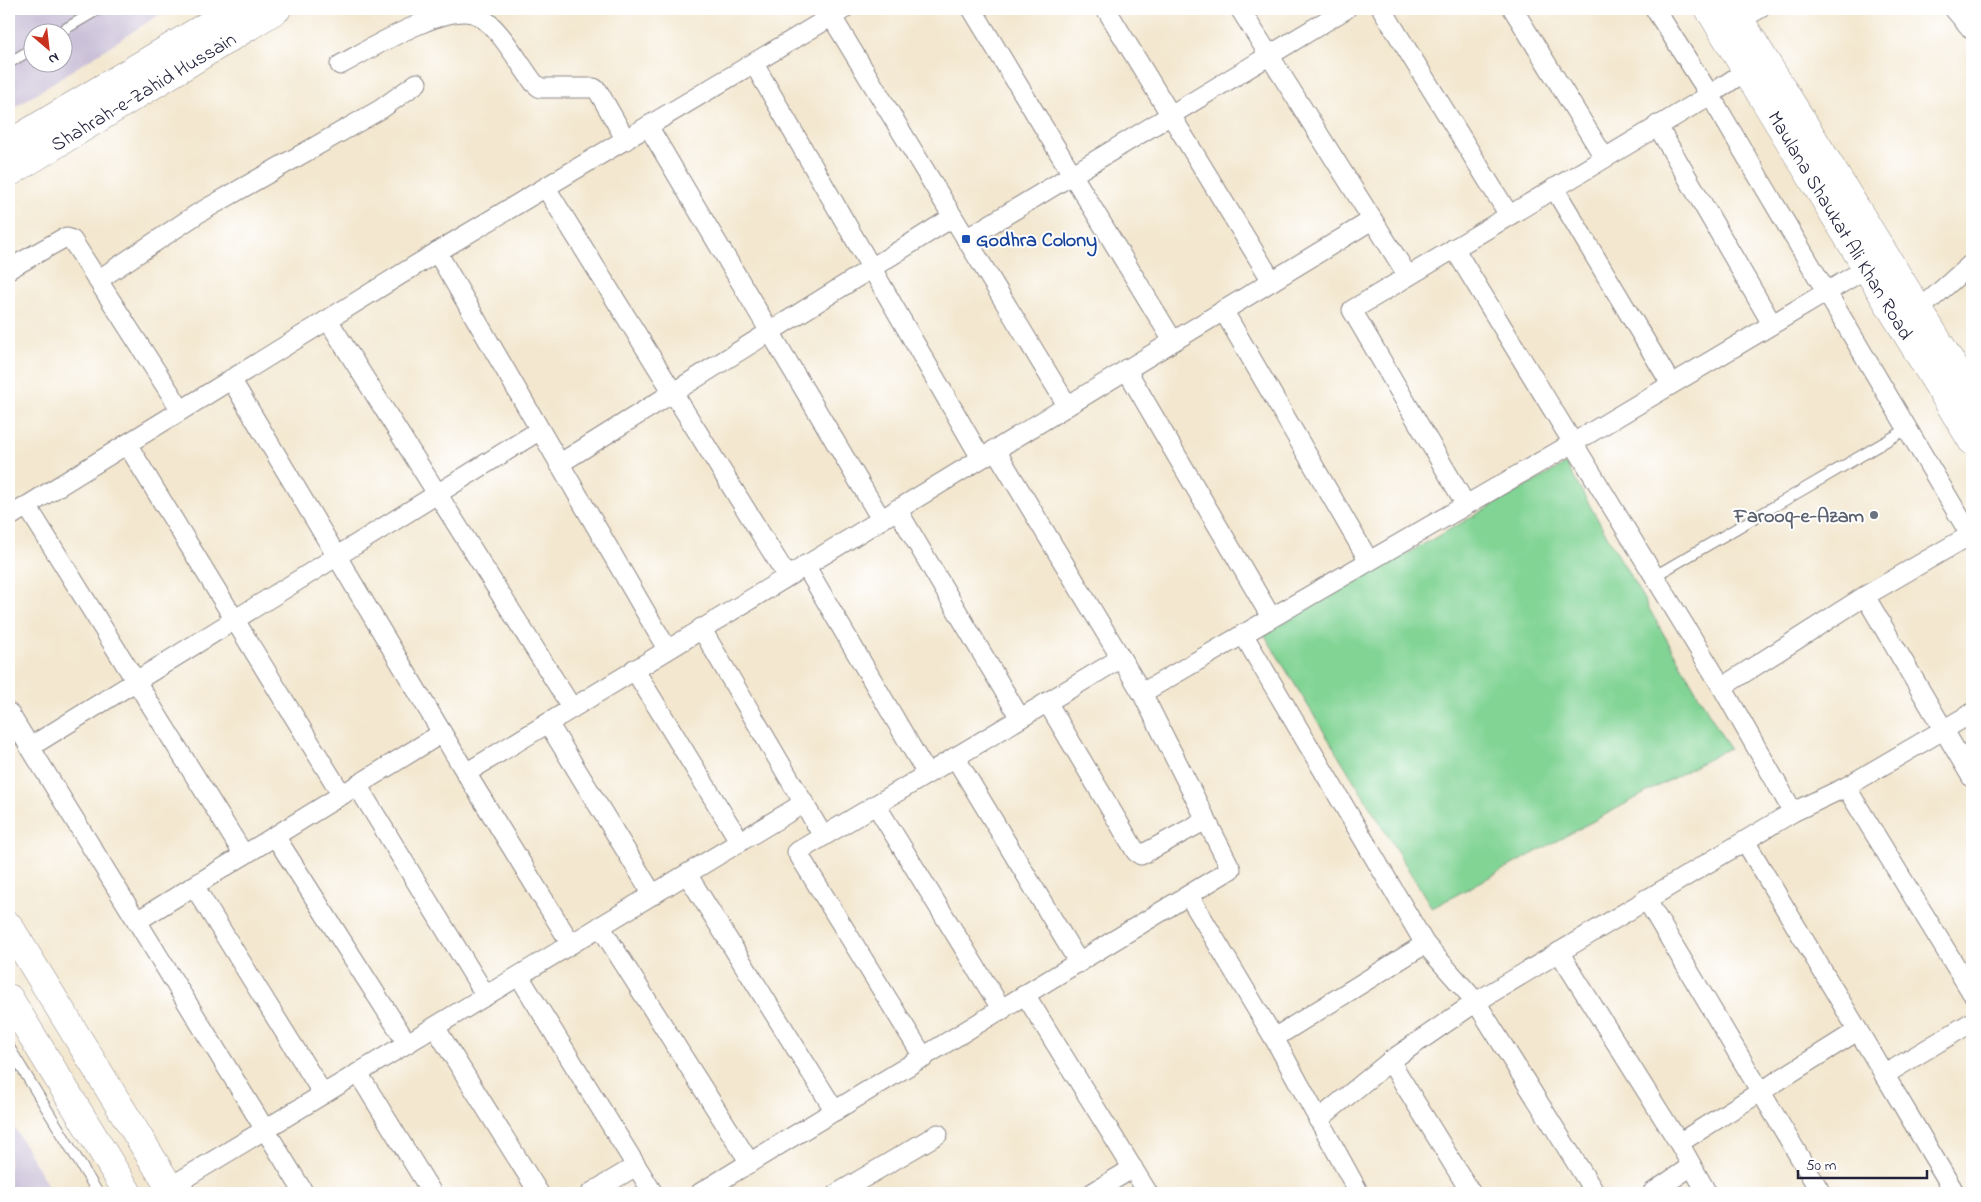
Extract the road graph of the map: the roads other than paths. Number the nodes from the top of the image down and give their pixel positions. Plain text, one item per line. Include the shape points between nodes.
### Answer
1 (99, 9) edge
2 (235, 9) edge
3 (277, 9) edge
4 (972, 9) edge
5 (1106, 9) edge
6 (1240, 9) edge
7 (1346, 9) edge
8 (1382, 9) edge
9 (1513, 9) edge
10 (1655, 9) edge
11 (1710, 9) edge
12 (1954, 9) edge
13 (834, 11) edge
14 (1744, 12) edge
15 (72, 25) edge
16 (1972, 30) edge
17 (22, 55) edge
18 (1269, 55) junction
19 (9, 63) edge
20 (754, 64) junction
21 (340, 65) dead end
22 (1746, 70) junction
23 (417, 83) dead end
24 (1710, 95) junction
25 (1170, 115) junction
26 (1657, 125) junction
27 (648, 126) junction
28 (626, 140) junction
29 (9, 144) edge
30 (1604, 157) junction
31 (9, 173) edge
32 (1072, 174) junction
33 (546, 188) junction
34 (1554, 188) junction
35 (1509, 215) junction
36 (954, 217) junction
37 (1372, 220) junction
38 (966, 239) junction
39 (1454, 248) junction
40 (437, 252) junction
41 (1972, 263) edge
42 (871, 268) junction
43 (1867, 268) junction
44 (9, 269) edge
45 (1408, 276) junction
46 (98, 280) junction
47 (1272, 281) junction
48 (1826, 292) junction
49 (1223, 310) junction
50 (1919, 310) junction
51 (328, 320) junction
52 (1772, 324) junction
53 (770, 332) junction
54 (1173, 341) junction
55 (1126, 369) junction
56 (231, 379) junction
57 (1671, 384) junction
58 (673, 393) junction
59 (1972, 396) edge
60 (1067, 405) junction
61 (181, 410) junction
62 (1908, 429) junction
63 (540, 430) junction
64 (1972, 441) edge
65 (1573, 442) junction
66 (127, 444) junction
67 (988, 454) junction
68 (560, 464) junction
69 (437, 494) junction
70 (1466, 504) junction
71 (27, 506) junction
72 (897, 509) junction
73 (9, 517) edge
74 (881, 519) junction
75 (1972, 536) edge
76 (336, 557) junction
77 (1369, 561) junction
78 (805, 565) junction
79 (787, 576) junction
80 (1653, 577) junction
81 (1865, 596) junction
82 (1271, 617) junction
83 (234, 620) junction
84 (701, 628) junction
85 (1243, 634) junction
86 (667, 649) junction
87 (1121, 658) junction
88 (634, 669) junction
89 (136, 681) junction
90 (1722, 687) junction
91 (1142, 693) junction
92 (1047, 702) junction
93 (572, 708) junction
94 (9, 713) edge
95 (1972, 713) edge
96 (1020, 718) junction
97 (548, 723) junction
98 (1943, 730) junction
99 (442, 733) junction
100 (30, 747) junction
101 (955, 757) junction
102 (466, 773) junction
103 (927, 774) junction
104 (1972, 778) edge
105 (1846, 787) junction
106 (349, 790) junction
107 (804, 803) junction
108 (876, 805) junction
109 (1793, 812) junction
110 (1206, 820) junction
111 (275, 836) junction
112 (823, 836) junction
113 (1745, 841) junction
114 (740, 842) junction
115 (244, 855) junction
116 (687, 874) junction
117 (194, 886) junction
118 (653, 895) junction
119 (1189, 896) junction
120 (1646, 899) junction
121 (137, 921) junction
122 (9, 926) edge
123 (600, 926) junction
124 (571, 944) junction
125 (1425, 944) junction
126 (1559, 952) junction
127 (1079, 963) junction
128 (519, 976) junction
129 (1972, 993) edge
130 (486, 996) junction
131 (1026, 996) junction
132 (9, 998) edge
133 (1476, 1002) junction
134 (1002, 1010) junction
135 (1972, 1022) edge
136 (435, 1026) junction
137 (1857, 1031) junction
138 (1274, 1038) junction
139 (408, 1043) junction
140 (9, 1046) edge
141 (924, 1058) junction
142 (1390, 1061) junction
143 (358, 1074) junction
144 (1884, 1075) junction
145 (1759, 1091) junction
146 (323, 1094) junction
147 (835, 1111) junction
148 (1318, 1120) junction
149 (265, 1128) junction
150 (938, 1134) dead end
151 (1679, 1143) junction
152 (750, 1163) junction
153 (636, 1166) junction
154 (1690, 1167) junction
155 (1132, 1168) junction
156 (172, 1190) edge
157 (98, 1193) edge
158 (128, 1193) edge
159 (304, 1193) edge
160 (432, 1193) edge
161 (539, 1193) edge
162 (591, 1193) edge
163 (653, 1193) edge
164 (701, 1193) edge
165 (838, 1193) edge
166 (1092, 1193) edge
167 (1148, 1193) edge
168 (1359, 1193) edge
169 (1471, 1193) edge
170 (1595, 1193) edge
171 (1652, 1193) edge
172 (1706, 1193) edge
173 (1821, 1193) edge
174 (1955, 1193) edge

1 - 15 lane
2 - 29 main road, Shahrah-e-Zahid Hussain
3 - 31 main road, Shahrah-e-Zahid Hussain
4 - 32 street
5 - 25 street
6 - 18 street
7 - 18 street
8 - 35 street
9 - 30 street
10 - 24 street
11 - 22 main road, Maulana Shaukat Ali Khan Road
12 - 16 street
13 - 20 street
13 - 36 street
14 - 50 main road, Maulana Shaukat Ali Khan Road
17 - 19 lane
18 - 25 street
18 - 37 street
20 - 27 street
20 - 42 street
21 - 28 street via 434,17 468,11 494,28 540,88 589,87 598,91
22 - 24 street
22 - 43 main road, Maulana Shaukat Ali Khan Road
23 - 46 street via 381,109 197,214
24 - 26 street
24 - 48 street
25 - 32 street
25 - 47 street
26 - 30 street
26 - 52 street
27 - 28 street
27 - 53 street
28 - 33 street
30 - 34 street
32 - 38 street
32 - 54 street
33 - 40 street
33 - 58 street
34 - 35 street
34 - 57 street
35 - 39 street
36 - 38 street
36 - 42 street
37 - 45 street
37 - 47 street
38 - 60 street
39 - 45 street
39 - 65 street
40 - 51 street
40 - 63 street
41 - 50 street
42 - 53 street
42 - 67 street
43 - 48 street
43 - 64 main road, Maulana Shaukat Ali Khan Road
44 - 46 street via 67,238 72,240
45 - 70 street via 1352,310
46 - 61 street
47 - 49 street
48 - 52 street
48 - 62 street
49 - 54 street
49 - 77 street
50 - 59 main road, Maulana Shaukat Ali Khan Road
51 - 56 street
51 - 69 street
52 - 57 street
53 - 58 street
53 - 74 street
54 - 55 street
55 - 60 street
55 - 82 street
56 - 61 street
56 - 76 street
57 - 65 street
58 - 68 street
58 - 79 street
60 - 67 street
61 - 66 street
62 - 75 street
62 - 80 lane
63 - 68 street
63 - 69 street
65 - 70 street
65 - 80 street
66 - 71 street
66 - 83 street
67 - 72 street
67 - 87 street
68 - 86 street
69 - 76 street
69 - 93 street
70 - 77 street
71 - 73 street
71 - 89 street
72 - 74 street
72 - 96 street
74 - 78 street
75 - 81 street
76 - 83 street
76 - 99 street
77 - 82 street
78 - 79 street
78 - 103 street
79 - 84 street
80 - 90 street
81 - 90 street
81 - 98 street
82 - 85 street
83 - 89 street
83 - 106 street
84 - 86 street
84 - 107 street
85 - 91 street
85 - 125 street
86 - 88 street
87 - 91 street
87 - 92 street
88 - 93 street
88 - 114 street
89 - 100 street
89 - 115 street
90 - 109 street
91 - 110 street
92 - 96 street
92 - 110 street via 1136,852 1141,855
93 - 97 street
94 - 100 street
95 - 98 street
96 - 101 street
97 - 102 street
97 - 118 street
98 - 104 street
98 - 105 street
99 - 102 street
99 - 106 street
100 - 121 street
101 - 103 street
101 - 127 street
102 - 124 street
103 - 108 street
105 - 109 street
105 - 129 street
106 - 111 street
106 - 130 street
107 - 112 street
107 - 114 street
108 - 112 street
108 - 134 street
109 - 113 street
110 - 119 street via 1231,869
111 - 115 street
111 - 139 street
112 - 141 street via 797,852
113 - 120 street
113 - 137 street
114 - 116 street
115 - 117 street
116 - 118 street
116 - 147 street
117 - 121 street
117 - 146 street
118 - 123 street
119 - 127 street
119 - 138 street
120 - 126 street
120 - 145 street
121 - 149 street
122 - 156 main road
123 - 124 street
123 - 152 street
124 - 128 street
125 - 133 street
125 - 138 street
126 - 133 street
126 - 151 street
127 - 131 street
128 - 130 street
128 - 153 street
130 - 136 street
131 - 134 street
131 - 155 street
132 - 158 main road
133 - 142 street
133 - 170 street
134 - 141 street
135 - 144 street
136 - 139 street
136 - 161 street
137 - 144 street
137 - 145 street
138 - 148 street
139 - 143 street
140 - 157 lane
141 - 147 street
142 - 148 street
142 - 169 street
143 - 146 street
143 - 160 street
144 - 174 street
145 - 151 street
145 - 173 street
146 - 149 street
147 - 152 street
148 - 168 street
149 - 156 street
149 - 159 street
150 - 165 street
151 - 154 street
152 - 164 street
153 - 162 street
153 - 163 street
154 - 171 street
154 - 172 street
155 - 166 street
155 - 167 street

